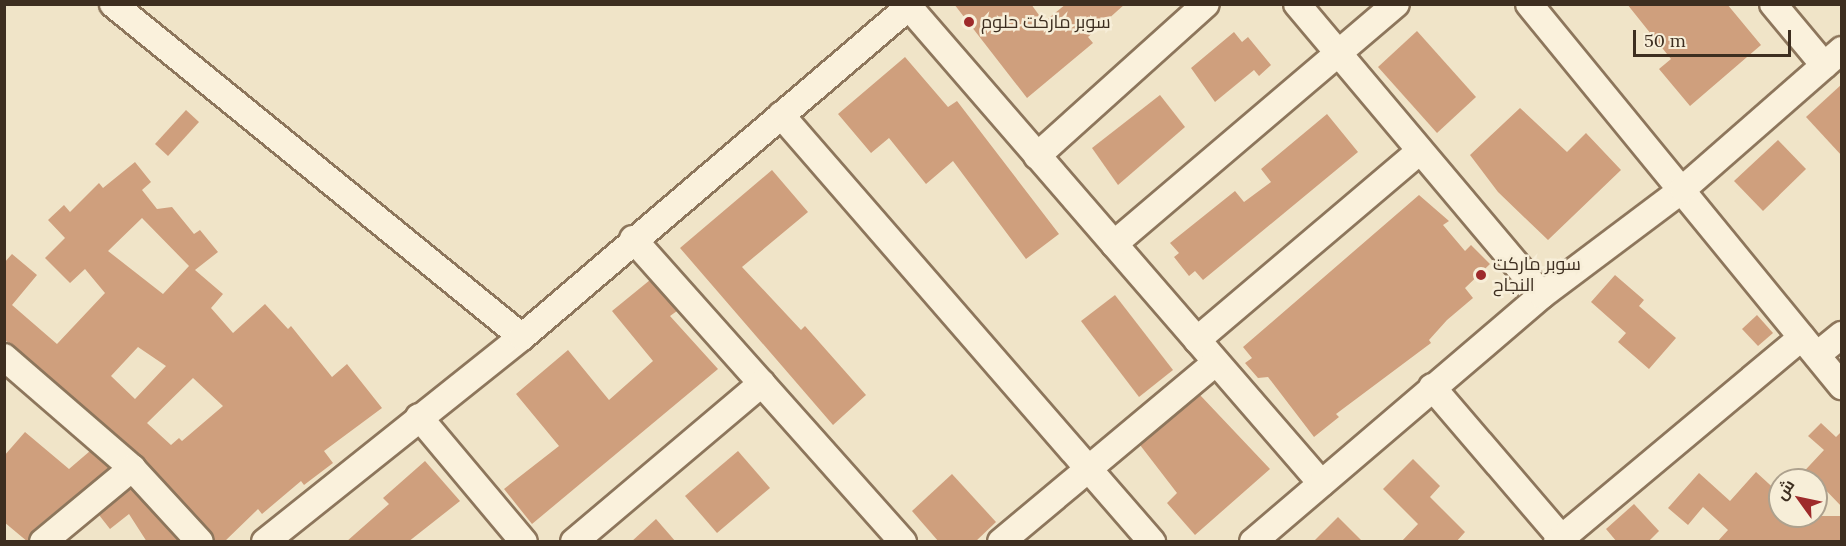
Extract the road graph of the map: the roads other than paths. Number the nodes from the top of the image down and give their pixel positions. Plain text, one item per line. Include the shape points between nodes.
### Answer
1 (113, 4) edge
2 (1206, 4) edge
3 (1297, 4) edge
4 (1396, 4) edge
5 (1529, 4) edge
6 (1773, 4) edge
7 (910, 6) edge
8 (1339, 55) junction
9 (1833, 57) edge
10 (781, 115) junction
11 (1420, 151) junction
12 (1037, 156) junction
13 (1683, 189) junction
14 (633, 239) junction
15 (1114, 244) junction
16 (1542, 295) junction
17 (1842, 335) edge
18 (522, 337) junction
19 (1197, 340) junction
20 (1810, 346) junction
21 (4, 357) edge
22 (1216, 362) junction
23 (762, 384) junction
24 (1842, 386) edge
25 (1432, 387) junction
26 (418, 417) junction
27 (132, 468) junction
28 (1089, 468) junction
29 (1321, 483) junction
30 (1562, 540) edge
31 (44, 542) edge
32 (200, 542) edge
33 (265, 542) edge
34 (524, 542) edge
35 (574, 542) edge
36 (903, 542) edge
37 (1001, 542) edge
38 (1152, 542) edge
39 (1253, 542) edge

1 - 18 street
2 - 12 street
3 - 8 street
4 - 8 street
5 - 13 street
6 - 9 street
7 - 10 street
7 - 12 street
8 - 11 street
8 - 15 street
9 - 13 street
10 - 14 street
10 - 28 street
11 - 16 street
11 - 19 street
12 - 15 street
13 - 16 street
13 - 20 street
14 - 18 street
14 - 23 street
15 - 19 street
16 - 25 street
17 - 20 street
18 - 26 street
19 - 22 street
20 - 24 street
20 - 30 street
21 - 27 street
22 - 28 street
22 - 29 street
23 - 35 street
23 - 36 street
25 - 29 street
25 - 30 street
26 - 33 street
26 - 34 street
27 - 31 street
27 - 32 street
28 - 37 street
28 - 38 street
29 - 39 street

